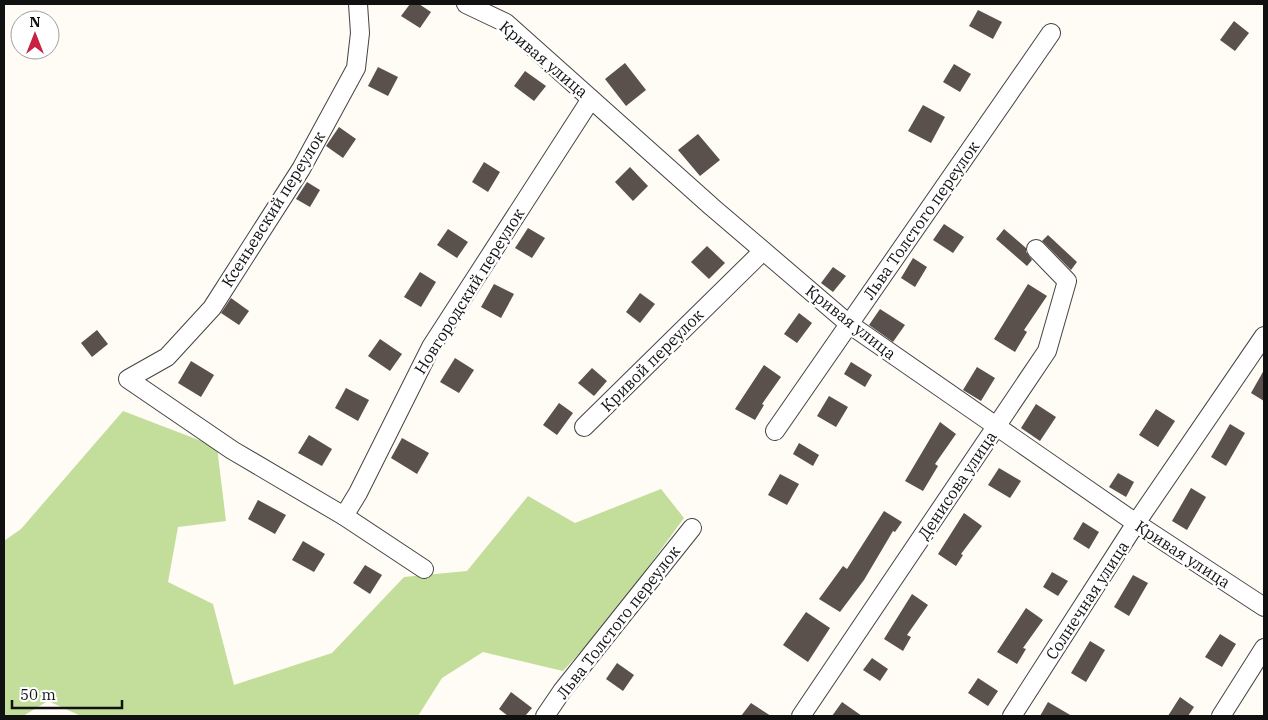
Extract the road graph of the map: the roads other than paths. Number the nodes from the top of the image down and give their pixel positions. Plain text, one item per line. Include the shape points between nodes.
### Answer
1 (358, 4) edge
2 (466, 4) edge
3 (1051, 33) dead end
4 (591, 99) junction
5 (1036, 249) dead end
6 (763, 251) junction
7 (849, 324) junction
8 (1264, 336) edge
9 (584, 427) dead end
10 (996, 427) junction
11 (775, 431) dead end
12 (344, 516) junction
13 (1136, 523) junction
14 (692, 528) dead end
15 (424, 569) dead end
16 (1264, 607) edge
17 (1264, 648) edge
18 (546, 716) edge
19 (801, 716) edge
20 (1012, 716) edge
21 (1221, 716) edge

1 - 12 street, Ксеньевский переулок via 360,33 356,68 301,169 212,308 167,357 128,379 232,450
2 - 4 street, Кривая улица via 506,23
3 - 7 street, Льва Толстого переулок
4 - 6 street, Кривая улица
4 - 12 street, Новгородский переулок via 431,347
5 - 10 street, Денисова улица via 1068,281 1047,351
6 - 7 street, Кривая улица
6 - 9 street, Кривой переулок
7 - 10 street, Кривая улица
7 - 11 street, Льва Толстого переулок
8 - 13 street, Солнечная улица
10 - 13 street, Кривая улица
10 - 19 street, Денисова улица
12 - 15 street
13 - 16 street, Кривая улица
13 - 20 street, Солнечная улица
14 - 18 street, Льва Толстого переулок via 562,691
17 - 21 street

